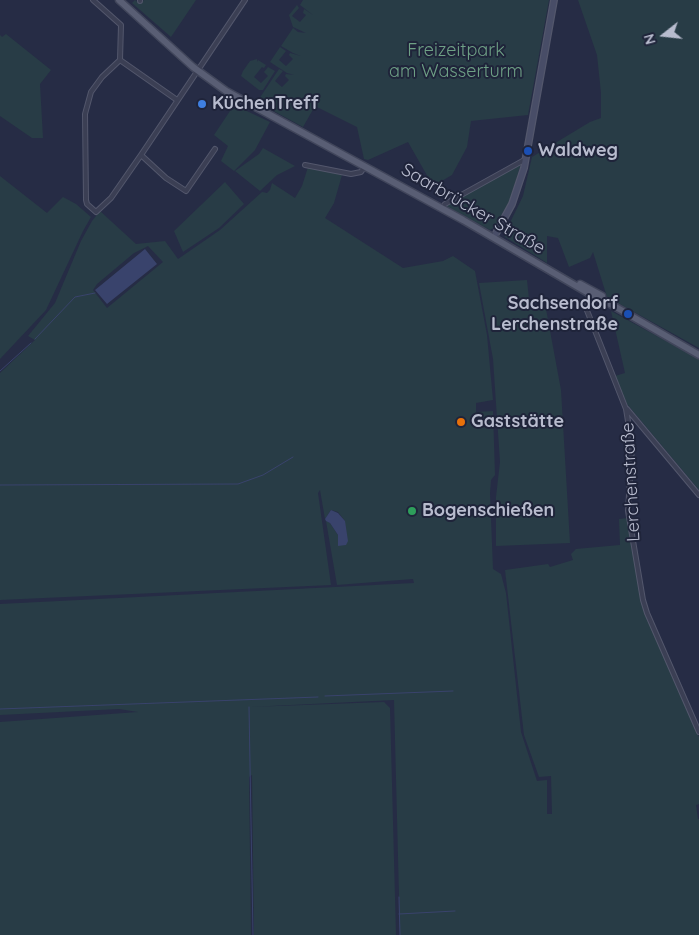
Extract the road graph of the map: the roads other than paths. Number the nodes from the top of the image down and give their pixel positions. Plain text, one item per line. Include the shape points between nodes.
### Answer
1 (93, 0) edge
2 (119, 0) edge
3 (245, 0) edge
4 (554, 0) edge
5 (120, 60) junction
6 (197, 70) junction
7 (177, 100) junction
8 (215, 149) dead end
9 (141, 155) junction
10 (526, 159) junction
11 (304, 165) dead end
12 (365, 166) junction
13 (445, 204) dead end
14 (494, 237) junction
15 (591, 292) junction
16 (699, 355) edge
17 (626, 409) junction
18 (699, 495) edge
19 (699, 732) edge

1 - 5 street via 121,25
2 - 6 main road, Saarbrücker Straße
3 - 6 street
4 - 10 main road
5 - 7 street
5 - 9 street via 91,92 85,114 87,204 96,212 111,198
6 - 7 street
6 - 12 main road, Saarbrücker Straße via 226,90
7 - 9 street
8 - 9 street via 186,191
10 - 13 street
10 - 14 main road via 512,204
11 - 12 street via 351,174 361,172
12 - 14 main road, Saarbrücker Straße
14 - 15 main road, Saarbrücker Straße
15 - 16 main road, Saarbrücker Straße
15 - 17 street, Lerchenstraße via 586,308
17 - 18 street
17 - 19 street, Lerchenstraße via 631,440 628,511 643,600

